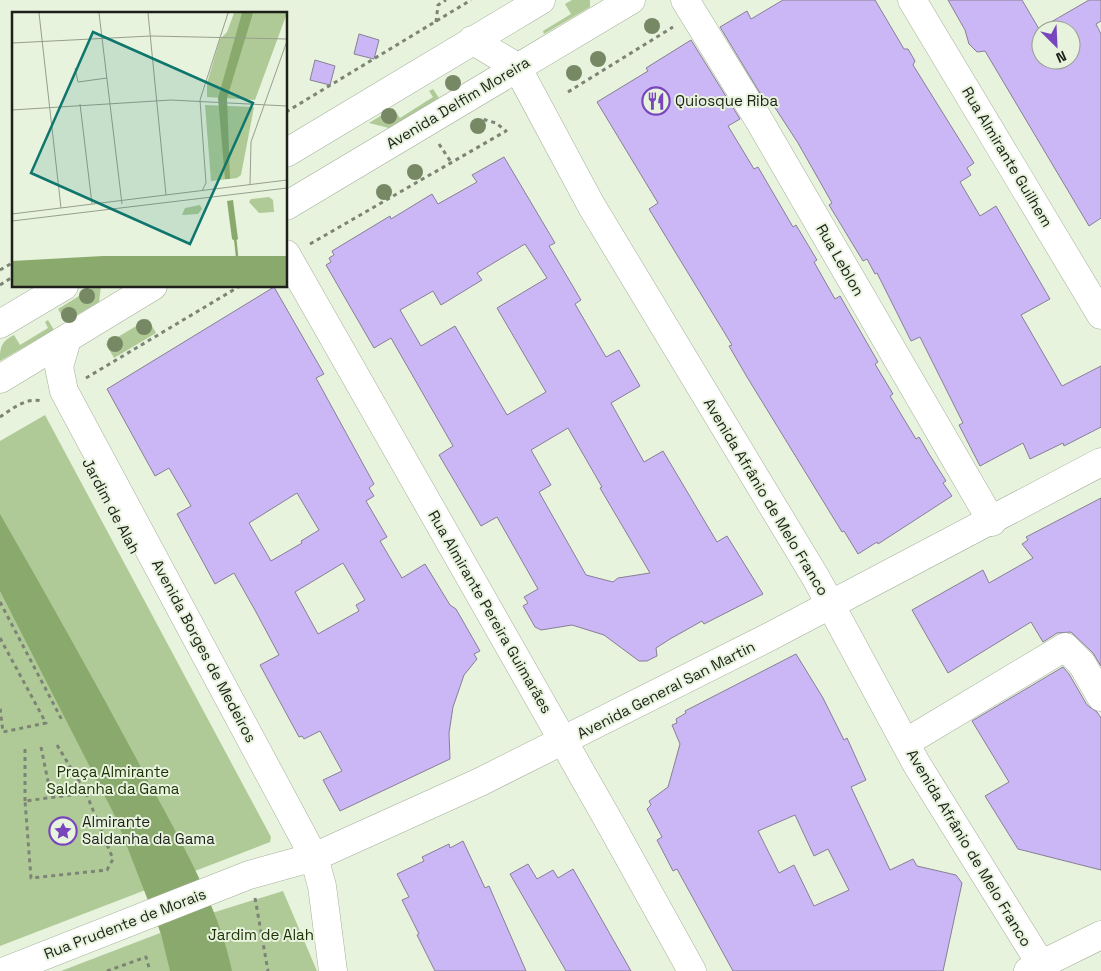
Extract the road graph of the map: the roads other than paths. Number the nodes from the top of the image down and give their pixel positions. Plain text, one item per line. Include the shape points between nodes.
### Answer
1 (541, 0) edge
2 (632, 0) edge
3 (685, 0) edge
4 (912, 0) edge
5 (472, 40) junction
6 (517, 67) junction
7 (288, 152) edge
8 (288, 205) edge
9 (294, 251) edge
10 (61, 288) edge
11 (150, 288) edge
12 (1101, 315) edge
13 (0, 324) edge
14 (67, 339) junction
15 (0, 379) edge
16 (1101, 462) edge
17 (992, 522) junction
18 (830, 605) junction
19 (1101, 697) edge
20 (564, 741) junction
21 (905, 743) junction
22 (314, 857) junction
23 (217, 888) joint
24 (1101, 935) edge
25 (1038, 969) edge
26 (5, 971) edge
27 (333, 971) edge
28 (692, 971) edge

1 - 5 main road
2 - 6 main road, Avenida Delfim Moreira
3 - 17 main road, Rua Leblon via 765,131
4 - 12 main road, Rua Almirante Guilhem
5 - 6 main road
5 - 7 main road
6 - 8 main road, Avenida Delfim Moreira
6 - 18 main road, Avenida Afrânio de Melo Franco via 590,205
9 - 20 main road, Rua Almirante Pereira Guimarães
10 - 13 main road
11 - 14 main road
14 - 15 main road
14 - 22 main road, Avenida Borges de Medeiros via 59,367 64,391
16 - 17 main road, Avenida General San Martin
17 - 18 main road, Avenida General San Martin
18 - 20 main road, Avenida General San Martin
18 - 21 main road, Avenida Afrânio de Melo Franco
19 - 21 main road via 1082,664 1065,647
20 - 22 main road, Avenida General San Martin
20 - 28 main road, Rua Almirante Pereira Guimarães
21 - 25 main road, Avenida Afrânio de Melo Franco
22 - 23 main road, Avenida General San Martin via 249,875
22 - 27 main road, Avenida Borges de Medeiros via 322,886
23 - 26 main road, Rua Prudente de Morais
24 - 25 main road

